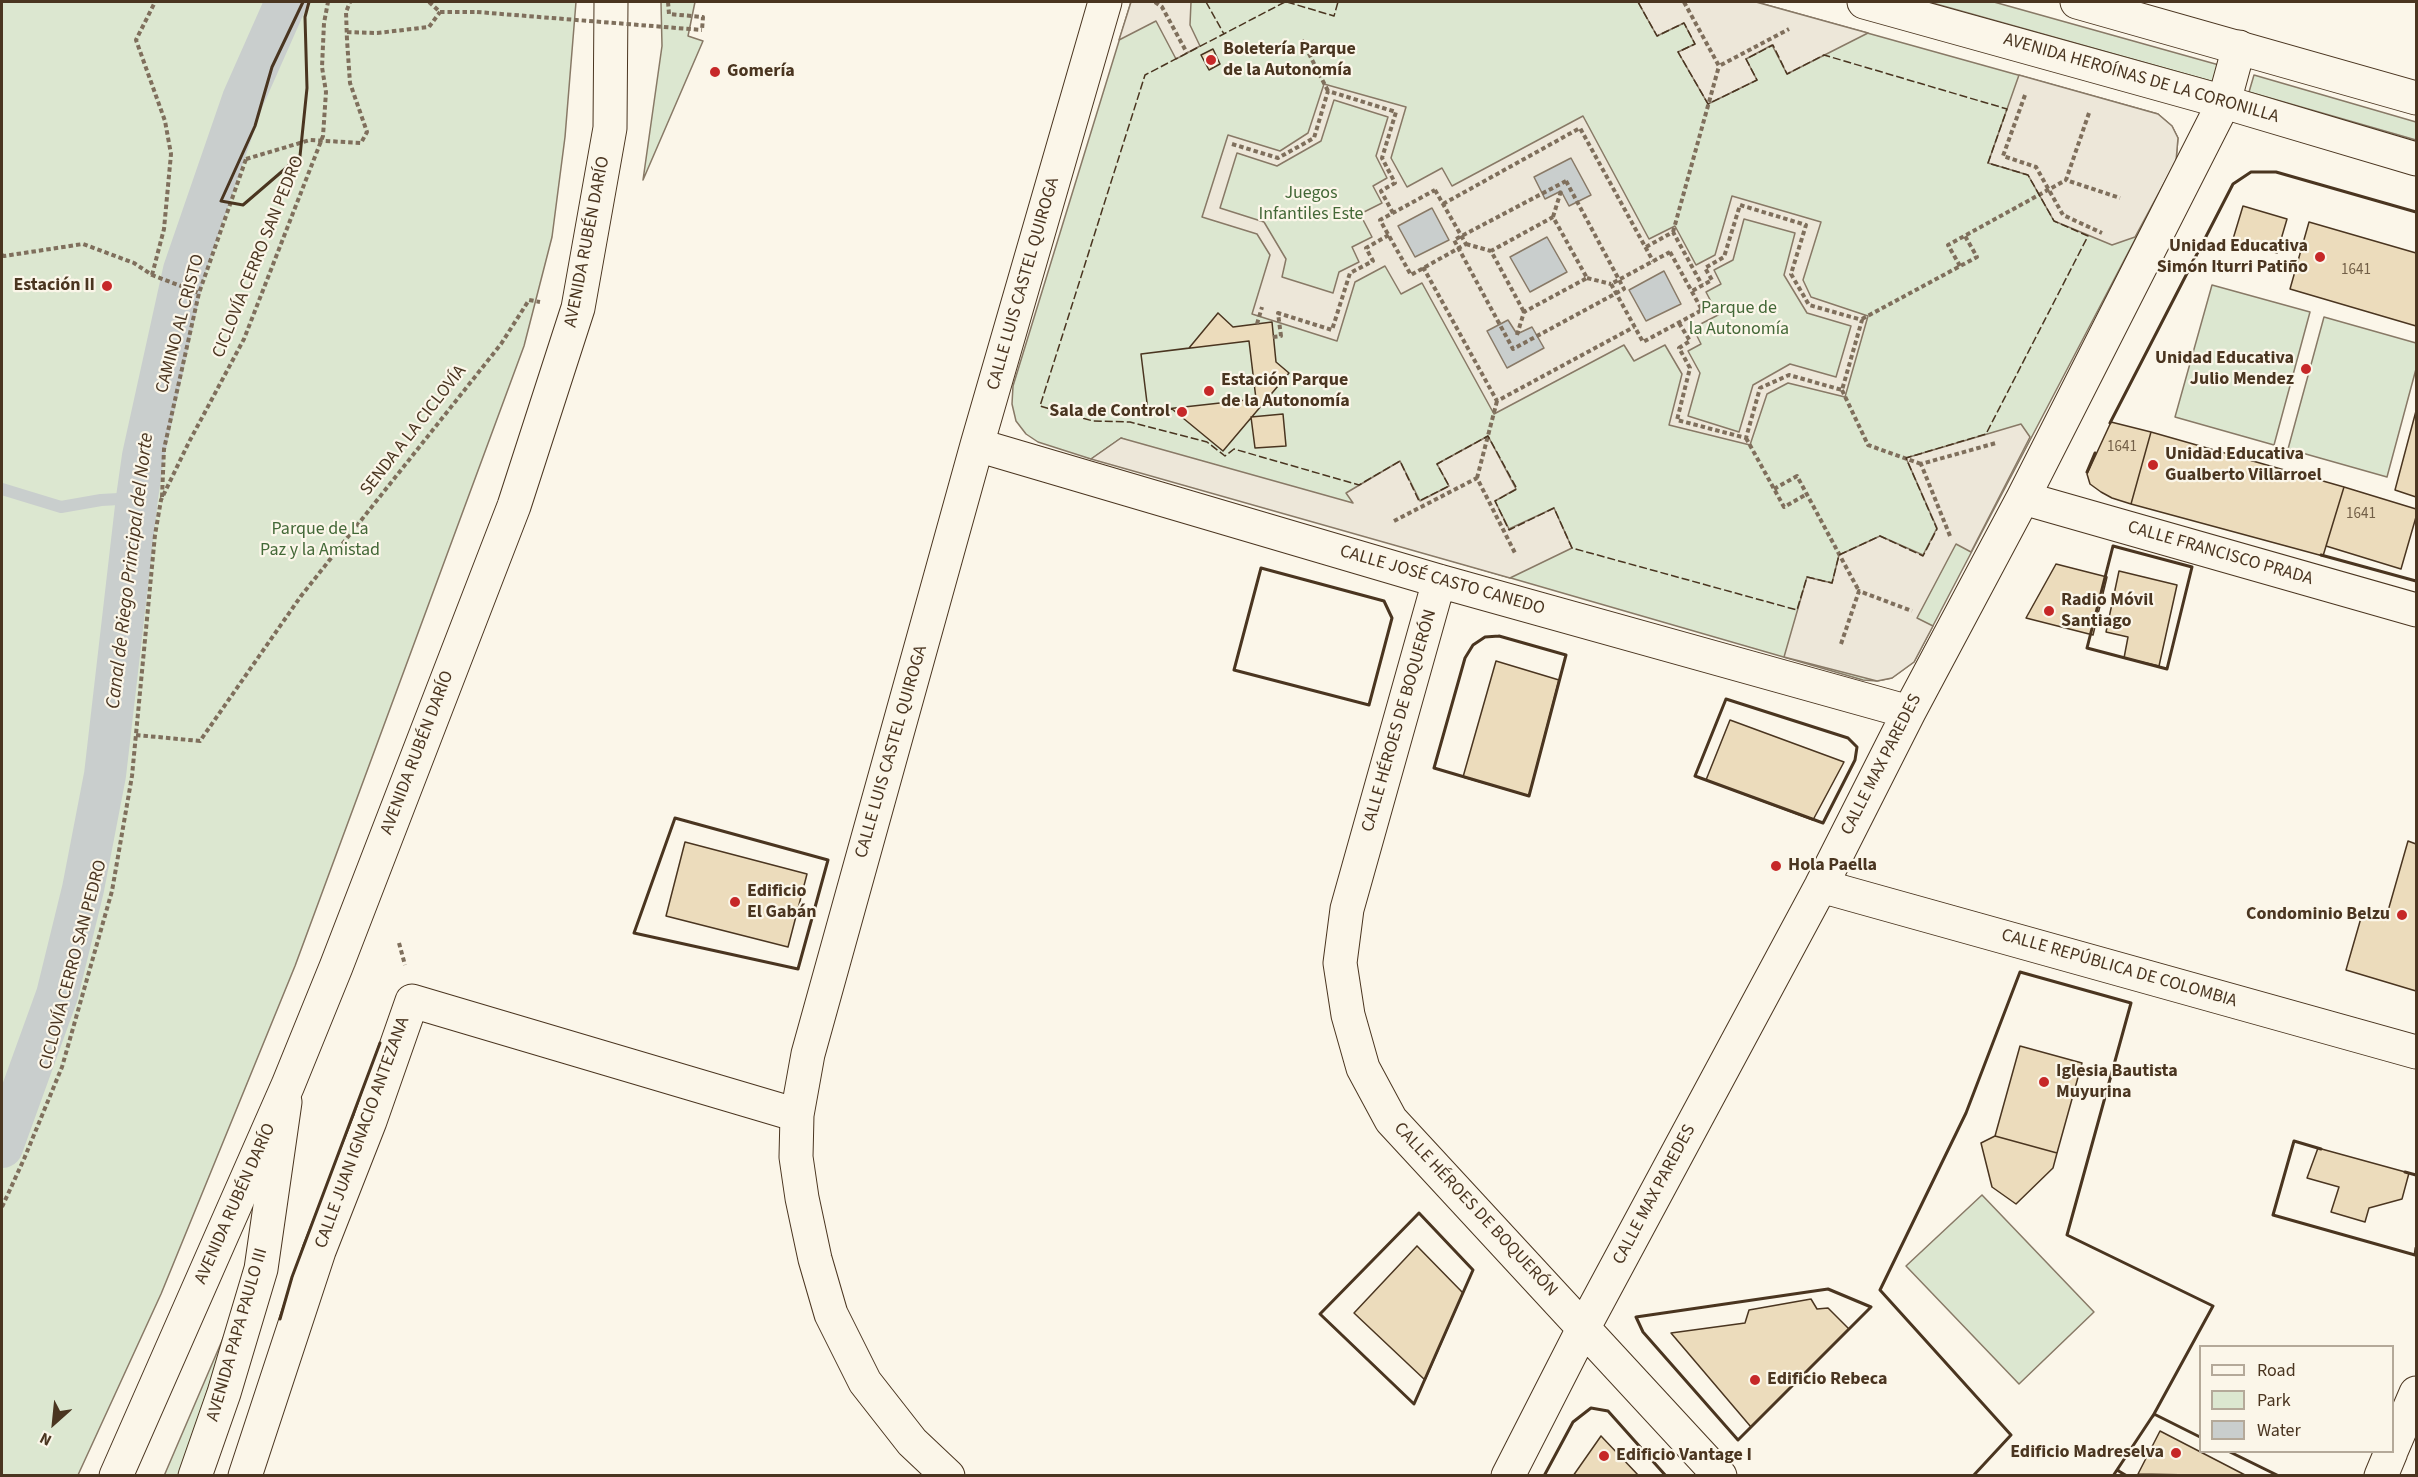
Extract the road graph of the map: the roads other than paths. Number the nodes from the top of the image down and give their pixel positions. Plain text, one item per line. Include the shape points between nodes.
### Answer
1 (611, 2) edge
2 (1105, 2) edge
3 (1864, 2) edge
4 (2077, 2) edge
5 (2239, 47) junction
6 (2416, 98) edge
7 (2224, 102) junction
8 (2416, 159) edge
9 (977, 445) junction
10 (2023, 498) junction
11 (1439, 581) junction
12 (2416, 610) edge
13 (1909, 712) junction
14 (1821, 886) junction
15 (2416, 1052) edge
16 (288, 1085) junction
17 (796, 1115) junction
18 (1584, 1328) junction
19 (2416, 1393) edge
20 (2394, 1445) edge
21 (2391, 1453) edge
22 (939, 1472) edge
23 (116, 1476) edge
24 (195, 1476) edge
25 (245, 1476) edge
26 (1508, 1476) edge
27 (1720, 1476) edge
28 (2380, 1476) edge

1 - 16 main road, AVENIDA RUBÉN DARÍO via 610,128 578,308 514,506
2 - 9 main road, CALLE LUIS CASTEL QUIROGA
3 - 7 main road, AVENIDA HEROÍNAS DE LA CORONILLA
4 - 5 main road
5 - 6 main road
5 - 7 main road, CALLE MAX PAREDES
7 - 8 main road, AVENIDA HEROÍNAS DE LA CORONILLA
7 - 10 main road, CALLE MAX PAREDES
9 - 11 main road, CALLE JOSÉ CASTO CANEDO
9 - 17 main road, CALLE LUIS CASTEL QUIROGA via 808,1054
10 - 12 main road, CALLE FRANCISCO PRADA
10 - 13 main road, CALLE MAX PAREDES
11 - 13 main road, CALLE JOSÉ CASTO CANEDO
11 - 18 main road, CALLE HÉROES DE BOQUERÓN via 1347,909 1341,963 1348,1015 1363,1068 1391,1120
13 - 14 main road, CALLE MAX PAREDES
14 - 15 main road, CALLE REPÚBLICA DE COLOMBIA
14 - 18 main road, CALLE MAX PAREDES
16 - 23 main road, AVENIDA RUBÉN DARÍO
16 - 24 main road, AVENIDA PAPA PAULO III via 261,1269
17 - 22 main road, CALLE LUIS CASTEL QUIROGA via 796,1157 802,1198 831,1314 865,1382
17 - 25 main road, CALLE JUAN IGNACIO ANTEZANA via 412,1001 319,1251
18 - 26 main road, CALLE MAX PAREDES
18 - 27 main road, CALLE HÉROES DE BOQUERÓN
19 - 20 main road
21 - 28 main road

